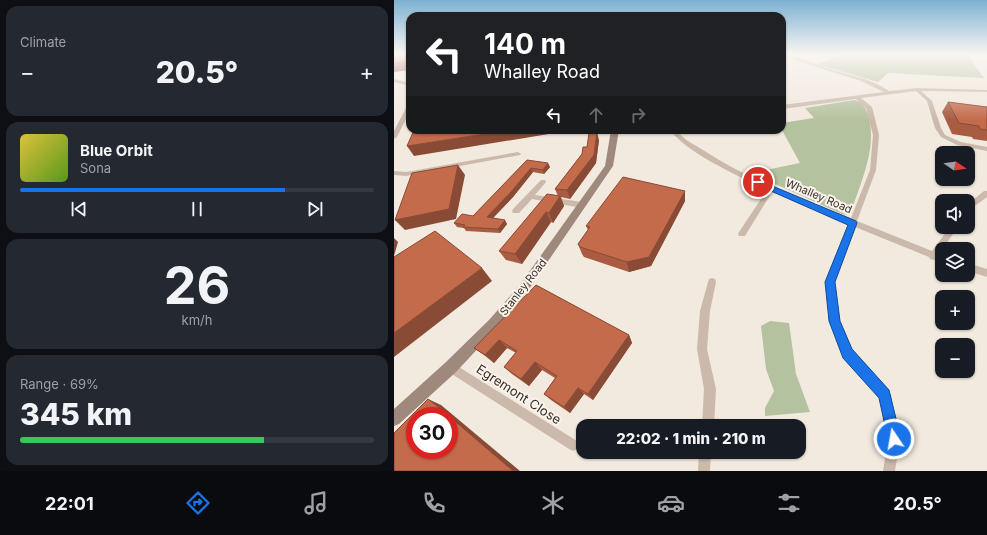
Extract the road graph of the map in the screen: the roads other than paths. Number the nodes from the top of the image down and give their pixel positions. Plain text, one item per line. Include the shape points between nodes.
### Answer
1 (850, 76) edge
2 (394, 80) edge
3 (406, 83) edge
4 (917, 89) junction
5 (987, 91) edge
6 (887, 92) junction
7 (857, 97) junction
8 (786, 106) edge
9 (406, 114) edge
10 (614, 134) edge
11 (676, 134) edge
12 (394, 137) edge
13 (987, 149) edge
14 (518, 154) dead end
15 (394, 173) edge
16 (543, 182) dead end
17 (771, 189) junction
18 (987, 193) edge
19 (530, 196) junction
20 (975, 202) edge
21 (582, 205) junction
22 (516, 211) dead end
23 (853, 223) junction
24 (742, 234) dead end
25 (949, 234) edge
26 (933, 256) joint
27 (975, 269) edge
28 (987, 273) edge
29 (712, 282) dead end
30 (450, 367) junction
31 (394, 419) edge
32 (708, 419) edge
33 (573, 445) dead end
34 (705, 459) edge
35 (704, 471) edge
36 (889, 471) edge

1 - 6 street via 872,82
2 - 3 street
4 - 5 street
4 - 6 street
4 - 13 street via 929,100 943,136 959,144
6 - 7 street
7 - 8 street
7 - 23 street via 869,107 876,135 873,170
9 - 12 street
10 - 21 street, Stanley Road via 609,166
11 - 17 street, Whalley Road via 718,163
14 - 15 street via 406,174
16 - 19 street
17 - 23 street, Whalley Road
17 - 24 street
18 - 20 street
19 - 21 street
19 - 22 street
21 - 30 street, Stanley Road via 513,301
23 - 26 street, Whalley Road
23 - 36 street via 830,282 835,321 848,354 885,395 894,439
25 - 26 street
27 - 28 street
29 - 32 street via 705,311 702,349 710,389
30 - 31 street, Stanley Road
30 - 33 street, Egremont Close
34 - 35 street

